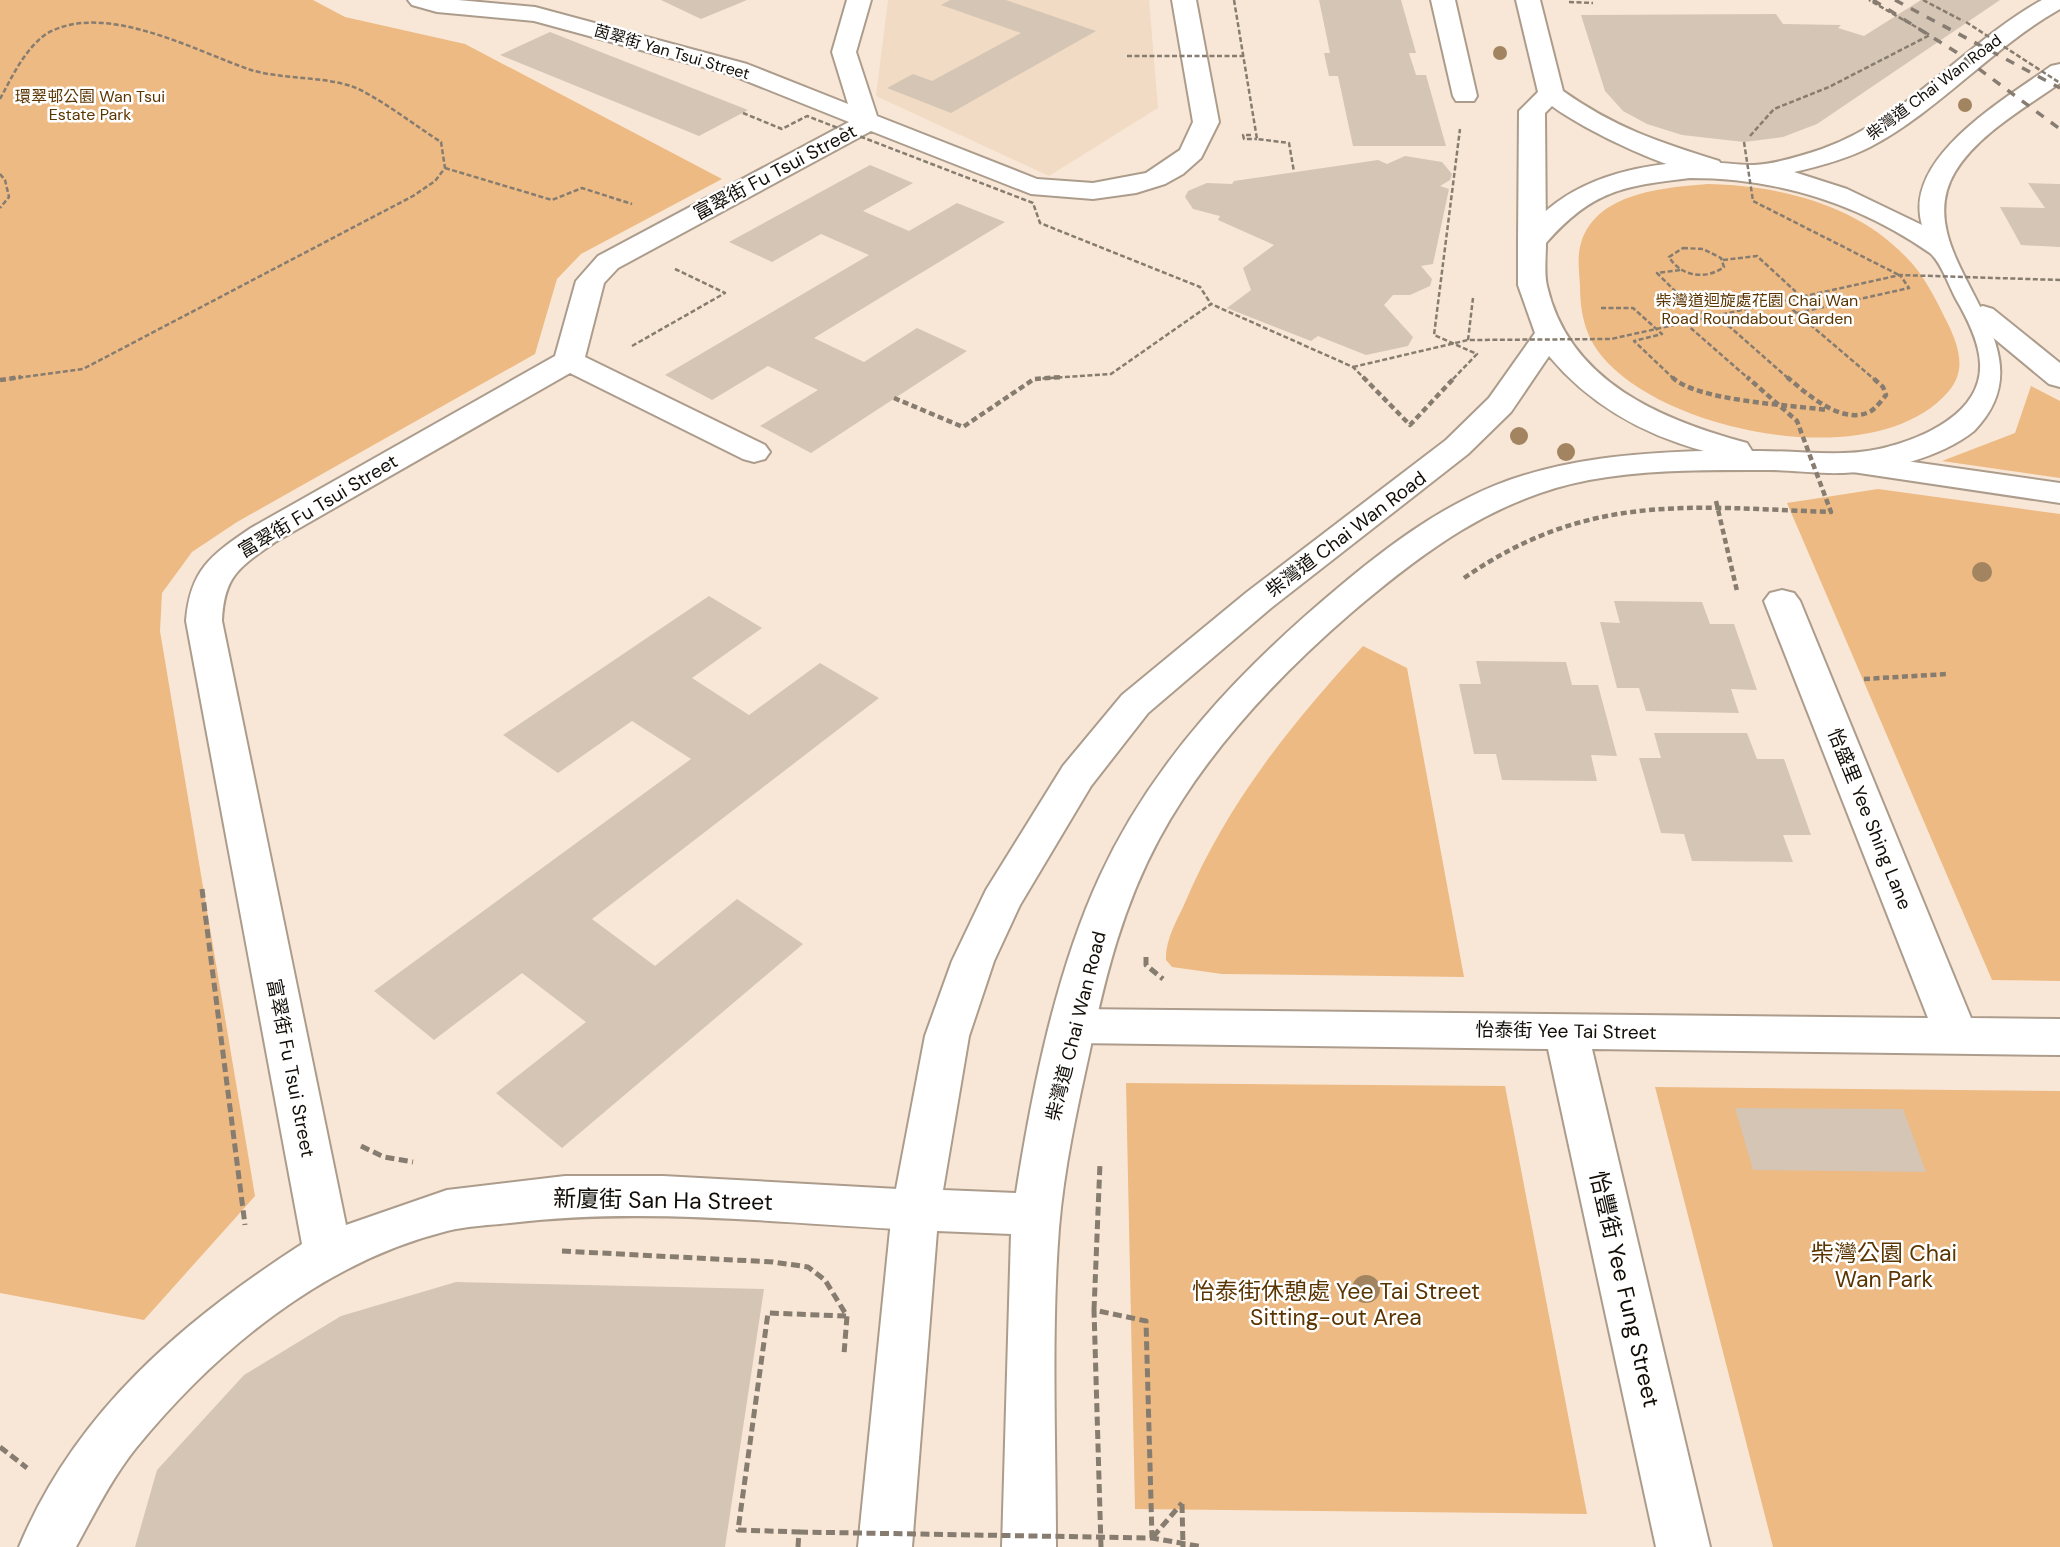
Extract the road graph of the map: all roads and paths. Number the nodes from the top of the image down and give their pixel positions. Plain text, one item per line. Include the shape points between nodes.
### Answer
1 (420, 0) edge
2 (569, 0) edge
3 (859, 0) edge
4 (1184, 0) edge
5 (1234, 0) edge
6 (1443, 0) edge
7 (1528, 0) edge
8 (1869, 0) edge
9 (1923, 0) edge
10 (2059, 0) edge
11 (1571, 2) dead end
12 (1592, 2) dead end
13 (619, 36) junction
14 (1161, 52) dead end
15 (1127, 56) dead end
16 (1244, 56) junction
17 (1163, 65) dead end
18 (2060, 71) edge
19 (2060, 83) edge
20 (1551, 94) junction
21 (1465, 96) joint
22 (0, 99) edge
23 (743, 113) dead end
24 (867, 123) junction
25 (1251, 135) dead end
26 (1257, 139) junction
27 (1710, 167) junction
28 (445, 168) junction
29 (1762, 171) junction
30 (1294, 172) dead end
31 (0, 174) edge
32 (642, 207) dead end
33 (0, 208) edge
34 (1532, 242) junction
35 (1942, 249) junction
36 (1723, 260) junction
37 (665, 264) dead end
38 (1992, 268) dead end
39 (1680, 270) junction
40 (1900, 275) junction
41 (1999, 280) dead end
42 (2060, 280) edge
43 (1473, 298) dead end
44 (1212, 304) junction
45 (1601, 308) dead end
46 (1797, 313) junction
47 (1983, 315) junction
48 (1685, 322) junction
49 (1550, 333) junction
50 (1468, 340) junction
51 (621, 352) dead end
52 (569, 361) junction
53 (1353, 367) junction
54 (2060, 379) edge
55 (0, 380) edge
56 (894, 398) dead end
57 (1829, 409) junction
58 (754, 453) dead end
59 (1779, 460) junction
60 (1850, 463) junction
61 (1713, 489) dead end
62 (2060, 493) edge
63 (1464, 578) dead end
64 (1739, 599) dead end
65 (1782, 601) dead end
66 (1947, 674) dead end
67 (1851, 679) dead end
68 (201, 879) dead end
69 (1146, 954) dead end
70 (1168, 981) dead end
71 (1073, 1026) junction
72 (1566, 1031) junction
73 (1957, 1037) junction
74 (2060, 1037) edge
75 (352, 1139) dead end
76 (1101, 1150) dead end
77 (413, 1162) dead end
78 (916, 1210) junction
79 (1037, 1214) junction
80 (245, 1225) dead end
81 (552, 1251) dead end
82 (328, 1253) junction
83 (1094, 1310) junction
84 (0, 1447) edge
85 (34, 1473) dead end
86 (799, 1532) junction
87 (1152, 1538) junction
88 (46, 1547) edge
89 (798, 1547) edge
90 (885, 1547) edge
91 (1029, 1547) edge
92 (1101, 1547) edge
93 (1183, 1547) edge
94 (1203, 1547) edge
95 (1683, 1547) edge

1 - 13 main road, 茵翠街 Yan Tsui Street via 534,14
2 - 13 main road via 601,15
3 - 24 main road via 844,52
4 - 24 main road, 茵翠街 Yan Tsui Street via 1206,122 1190,155 1160,174 1124,188 1090,194 1031,186
5 - 16 path
6 - 21 main road
7 - 20 main road
8 - 40 path, bridge via 1930,35 1829,87 1774,109 1744,142 1754,201
9 - 19 path, bridge
10 - 29 main road, 柴灣道 Chai Wan Road via 2019,24 1874,134 1803,164
11 - 12 path
13 - 24 main road, 茵翠街 Yan Tsui Street via 738,69
14 - 17 path
15 - 16 path, bridge
16 - 26 path
18 - 35 main road, 柴灣道 Chai Wan Road via 1952,158 1936,185 1932,220
20 - 27 main road via 1622,138
20 - 34 main road via 1532,111
21 - 53 path via 1434,335 1477,354 1410,425
22 - 28 path via 21,61 46,34 72,23 102,19 157,31 254,71 353,87 441,142
23 - 44 path, bridge via 782,129 807,116 1033,203 1040,223 1199,287
24 - 52 main road, 富翠街 Fu Tsui Street via 608,262 590,281
25 - 26 path via 1243,135 1244,139
26 - 30 path via 1289,143
27 - 29 main road, 柴灣道 Chai Wan Road
27 - 34 main road, 柴灣道 Chai Wan Road via 1637,177 1598,188 1558,213
28 - 32 path via 552,200 582,188
28 - 55 path via 413,196 83,369
29 - 35 main road, 柴灣道 Chai Wan Road via 1889,216
31 - 33 path via 9,197
34 - 49 main road, 柴灣道 Chai Wan Road via 1532,282
35 - 47 main road, 柴灣道 Chai Wan Road
36 - 39 path via 1724,267 1714,273
36 - 39 path via 1708,250 1683,248 1669,257
36 - 46 path via 1757,256 1795,291 1793,310
37 - 51 path via 725,293
38 - 41 path
39 - 57 path via 1657,273 1696,312 1729,326 1821,407
40 - 42 path, bridge
40 - 46 path via 1909,288
40 - 48 path, bridge
43 - 50 path
44 - 53 path
44 - 56 path via 1111,374 1034,379 963,427
45 - 57 path via 1633,308 1662,334 1634,341 1681,386 1716,395
46 - 57 path via 1883,387 1886,395 1874,410 1854,414
47 - 54 main road
47 - 60 main road, 柴灣道 Chai Wan Road via 1991,336 1994,381 1986,400 1967,421 1929,444
48 - 50 path, bridge via 1611,339
48 - 63 path, bridge via 1797,421 1831,513 1675,510 1595,518 1520,543
49 - 59 main road, 柴灣道 Chai Wan Road via 1594,389 1621,406 1674,430
49 - 78 main road, 柴灣道 Chai Wan Road via 1500,405 1457,447 1164,677 1120,721 1077,776 1022,864 973,961 947,1036
50 - 53 path, bridge
52 - 58 main road
52 - 82 main road, 富翠街 Fu Tsui Street via 263,535 225,561 205,591 204,621
59 - 60 main road, 柴灣道 Chai Wan Road
59 - 71 main road, 柴灣道 Chai Wan Road via 1637,464 1547,479 1474,504 1411,545 1283,653 1189,760 1124,871 1102,919
60 - 62 main road
61 - 64 path
65 - 73 main road, 怡盛里 Yee Shing Lane
66 - 67 path
68 - 80 path
69 - 70 path via 1146,965
71 - 72 main road, 怡泰街 Yee Tai Street
71 - 79 main road, 柴灣道 Chai Wan Road
72 - 73 main road, 怡泰街 Yee Tai Street
72 - 95 main road, 怡豐街 Yee Fung Street
73 - 74 main road, 怡泰街 Yee Tai Street
75 - 77 path via 384,1157
76 - 83 path
78 - 79 main road, 新廈街 San Ha Street
78 - 82 main road, 新廈街 San Ha Street via 663,1196 565,1196 447,1210
78 - 90 main road, 柴灣道 Chai Wan Road
79 - 91 main road, 柴灣道 Chai Wan Road
81 - 86 path via 773,1262 808,1267 825,1280 847,1316 768,1313 738,1530
82 - 88 main road, 新廈街 San Ha Street via 251,1304 163,1382 117,1432
83 - 87 path via 1146,1321
83 - 92 path
84 - 85 path
86 - 87 path, bridge
86 - 89 path
87 - 93 path via 1182,1503
87 - 94 path, bridge

